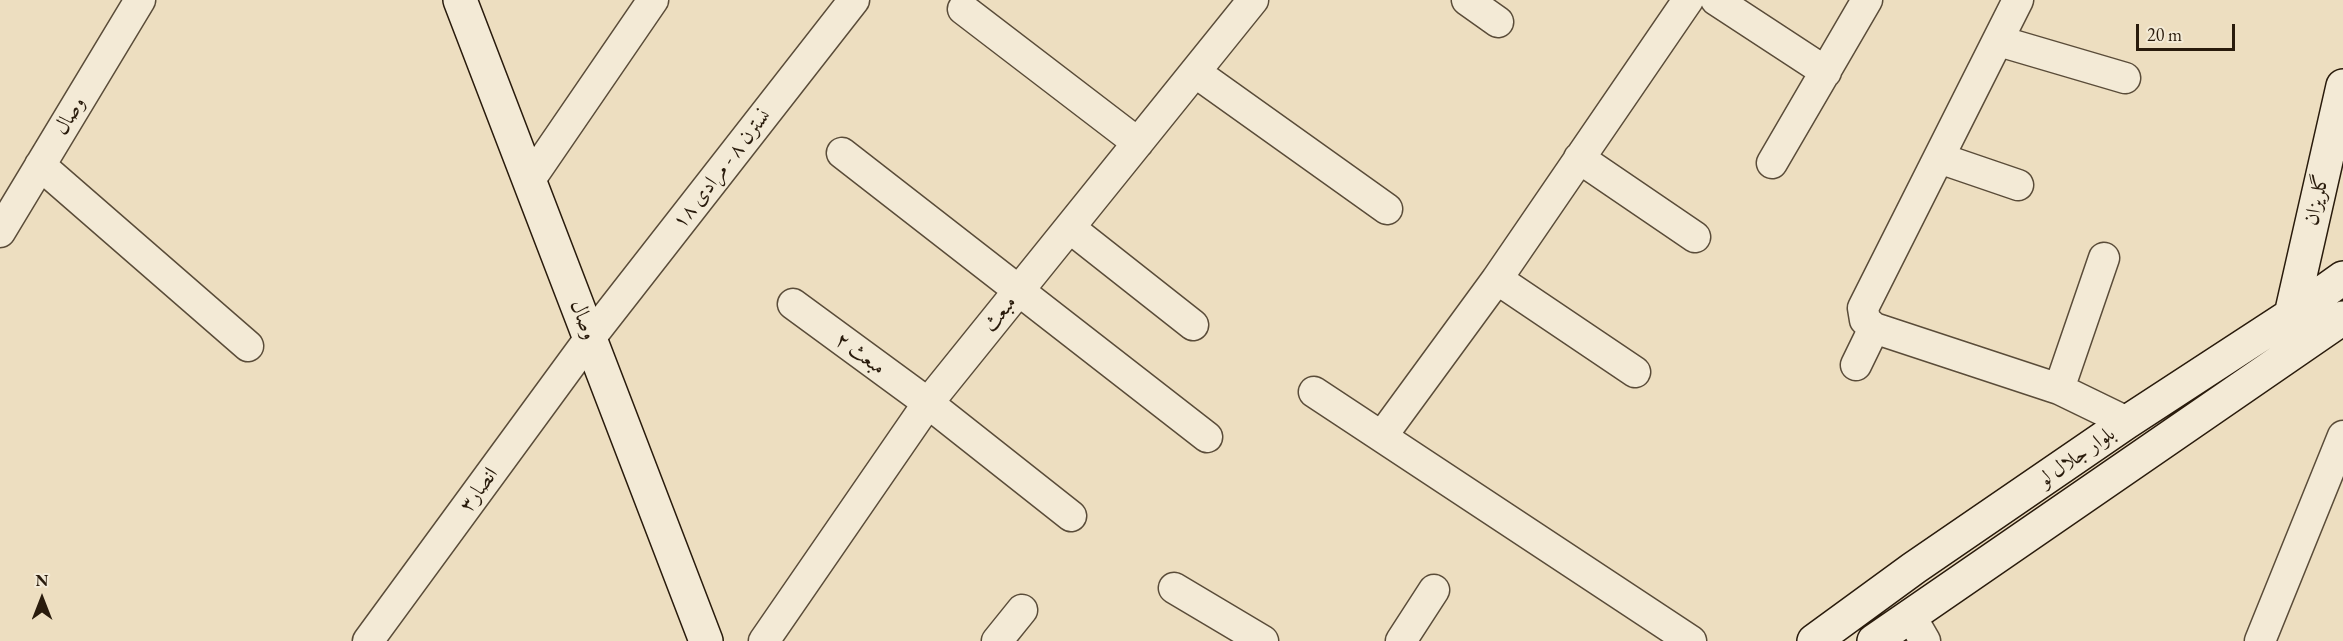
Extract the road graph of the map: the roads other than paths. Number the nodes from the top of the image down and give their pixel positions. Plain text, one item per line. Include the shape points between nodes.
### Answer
1 (140, 0) edge
2 (653, 0) edge
3 (854, 0) edge
4 (1467, 0) edge
5 (1688, 0) edge
6 (1716, 0) edge
7 (1867, 0) edge
8 (2018, 0) edge
9 (463, 2) edge
10 (1248, 2) edge
11 (963, 9) dead end
12 (1498, 22) dead end
13 (1999, 41) junction
14 (1195, 72) junction
15 (1826, 72) junction
16 (2125, 78) dead end
17 (2343, 86) edge
18 (1138, 143) junction
19 (842, 153) dead end
20 (1579, 158) junction
21 (1939, 158) junction
22 (1772, 163) dead end
23 (40, 165) junction
24 (529, 181) junction
25 (2018, 184) dead end
26 (1387, 209) dead end
27 (1070, 228) junction
28 (0, 232) edge
29 (1695, 237) dead end
30 (2104, 258) dead end
31 (2343, 278) edge
32 (1497, 279) junction
33 (1019, 290) junction
34 (793, 304) dead end
35 (2291, 315) junction
36 (2343, 318) edge
37 (1193, 325) dead end
38 (1875, 328) junction
39 (590, 338) junction
40 (248, 346) dead end
41 (1856, 365) dead end
42 (1635, 372) dead end
43 (2059, 389) junction
44 (1314, 392) dead end
45 (928, 403) junction
46 (2127, 422) junction
47 (1382, 436) junction
48 (2343, 436) edge
49 (1207, 437) dead end
50 (1071, 516) dead end
51 (1914, 568) junction
52 (1174, 588) dead end
53 (1434, 590) dead end
54 (1022, 610) dead end
55 (1923, 618) edge
56 (368, 641) edge
57 (706, 641) edge
58 (764, 641) edge
59 (997, 641) edge
60 (1263, 641) edge
61 (1401, 641) edge
62 (1691, 641) edge
63 (1814, 641) edge
64 (1874, 641) edge
65 (2260, 641) edge

1 - 23 street, وصال
2 - 24 street
3 - 39 street, نسترن ۸ - مرادی ۱۸
4 - 12 street
5 - 20 street
6 - 15 street
7 - 15 street
8 - 13 street
9 - 24 main road, وصال
10 - 14 street, مبعث
11 - 18 street
13 - 16 street
13 - 21 street
14 - 18 street, مبعث
14 - 26 street
15 - 22 street
17 - 35 main road, گلریزان
18 - 27 street, مبعث
19 - 33 street
20 - 29 street
20 - 32 street
21 - 25 street
21 - 38 street via 1863,308 1865,320
23 - 28 street, وصال
23 - 40 street
24 - 39 main road, وصال
27 - 33 street, مبعث
27 - 37 street
30 - 43 street
31 - 35 main road, بلوار جلال لو
32 - 42 street
32 - 47 street
33 - 45 street, مبعث
33 - 49 street
34 - 45 street, مبعث ۲
35 - 46 main road, بلوار جلال لو
36 - 55 main road, بلوار جلال لو
38 - 41 street
38 - 43 street
39 - 56 street, انصار۳
39 - 57 main road, وصال
43 - 46 street
44 - 47 street
45 - 50 street, مبعث ۲
45 - 58 street, مبعث
46 - 51 main road, بلوار جلال لو
47 - 62 street
48 - 65 street
51 - 55 main road
51 - 63 main road, بلوار جلال لو
52 - 60 street
53 - 61 street
54 - 59 street
55 - 64 main road, بلوار جلال لو

